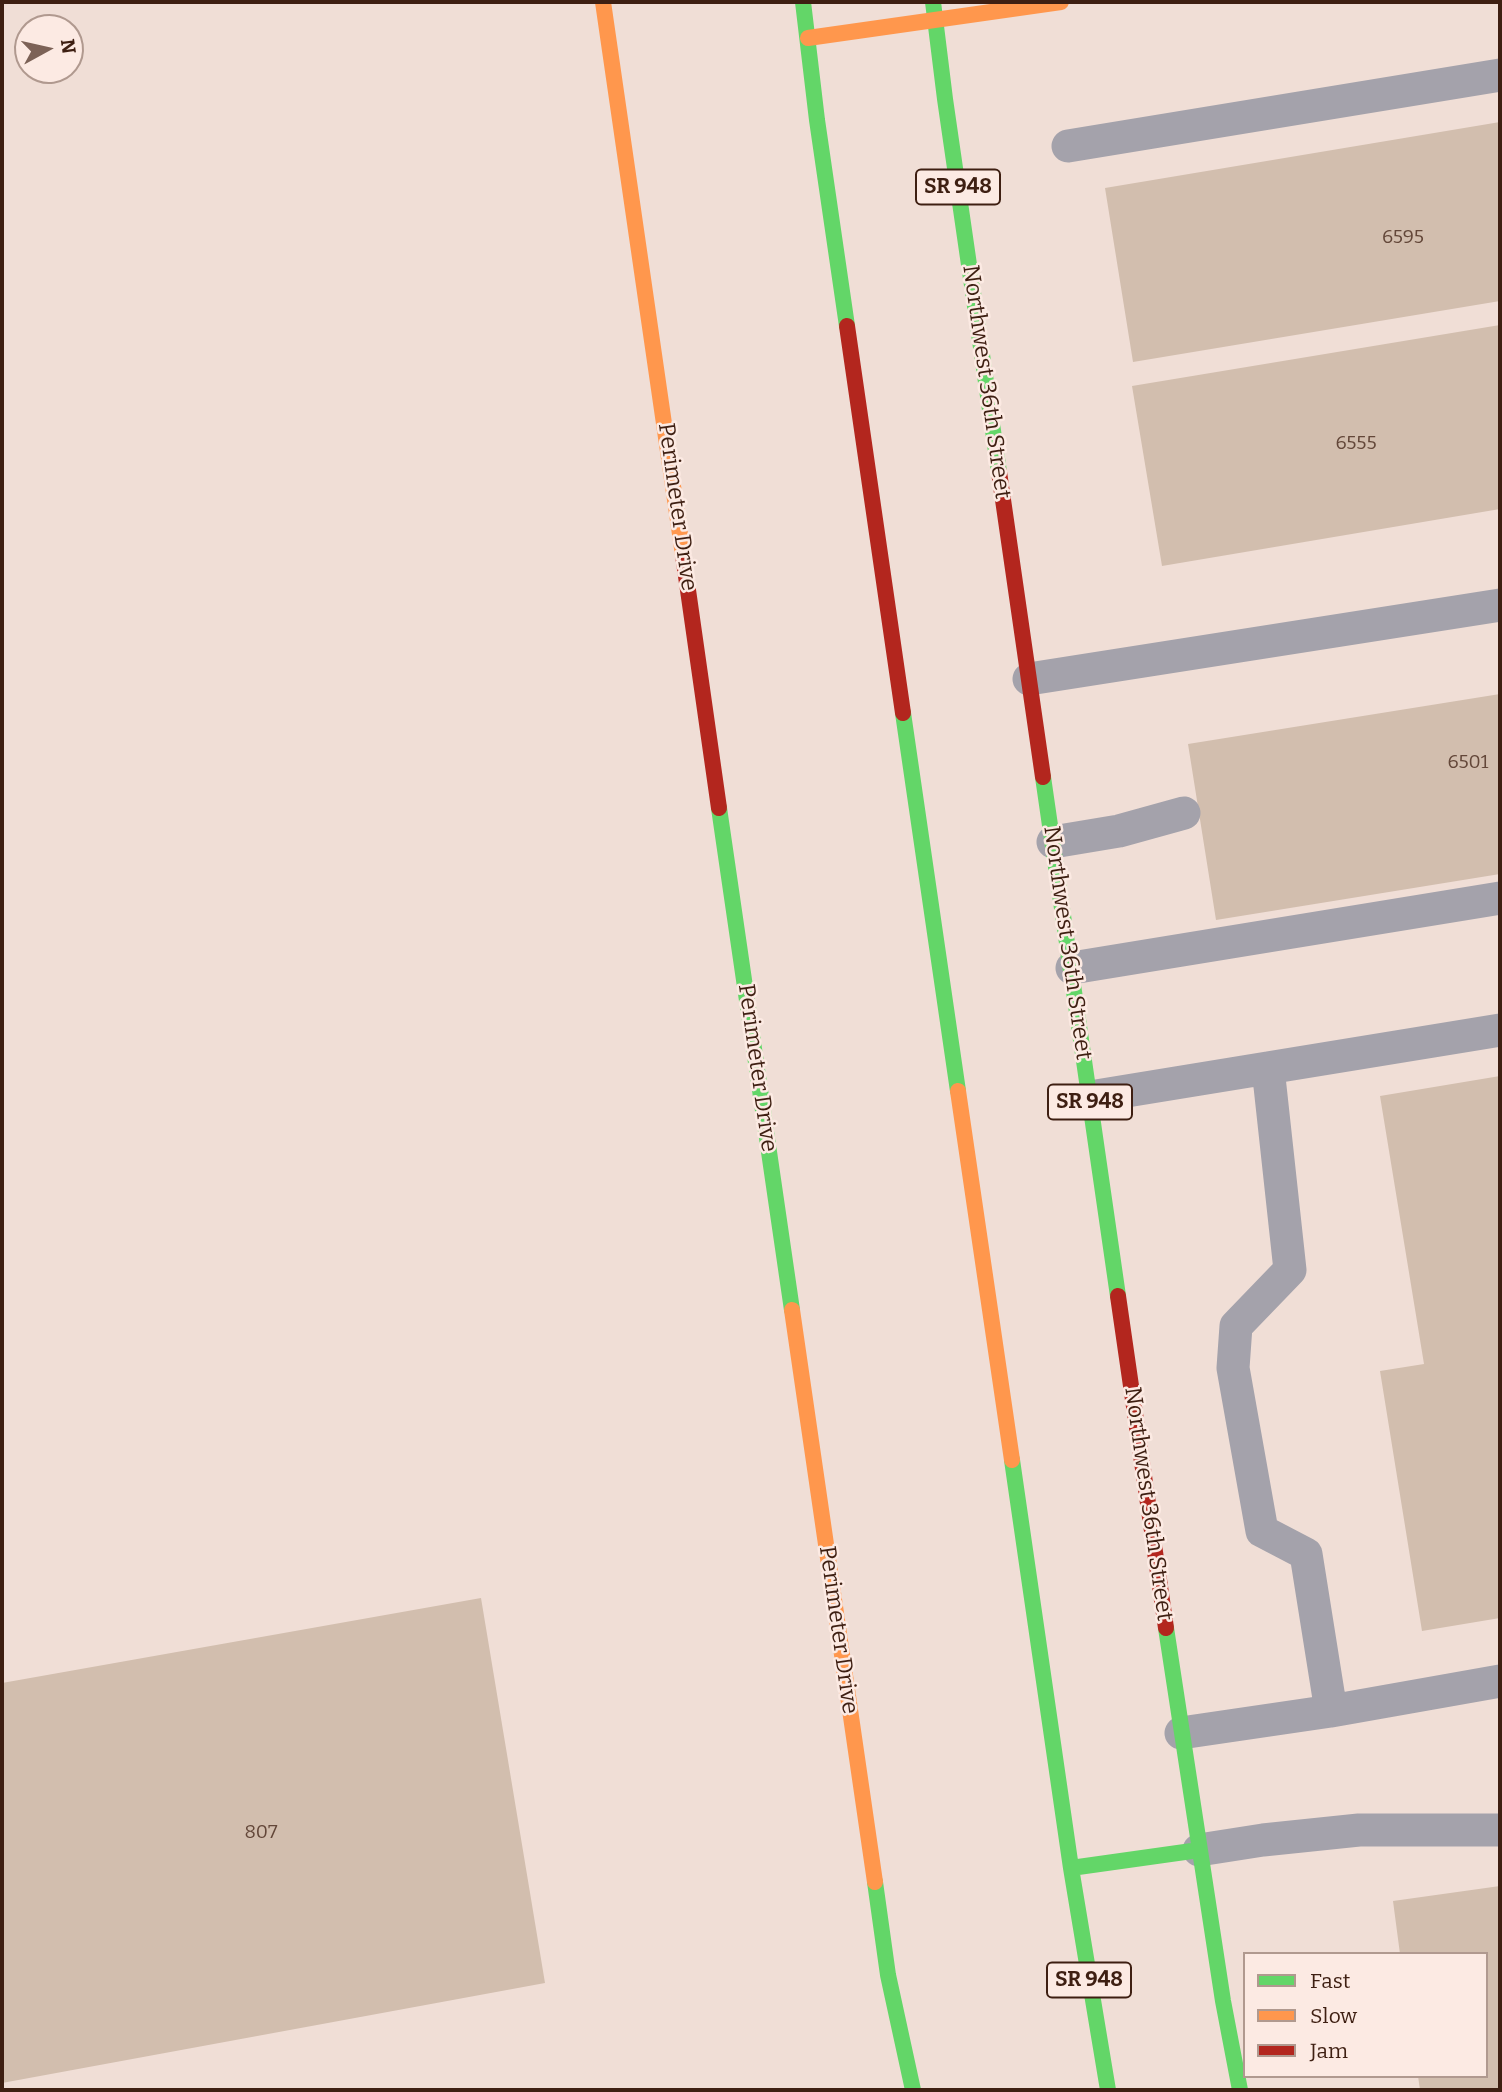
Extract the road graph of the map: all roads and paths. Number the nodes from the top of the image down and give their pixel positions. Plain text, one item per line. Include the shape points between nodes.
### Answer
1 (603, 2) edge
2 (803, 2) edge
3 (933, 2) edge
4 (1061, 2) edge
5 (935, 20) junction
6 (808, 38) junction
7 (1500, 75) edge
8 (1068, 146) dead end
9 (1500, 605) edge
10 (1029, 679) junction
11 (1184, 813) dead end
12 (1053, 842) junction
13 (1500, 898) edge
14 (1072, 968) junction
15 (1500, 1030) edge
16 (1268, 1068) junction
17 (1090, 1097) junction
18 (1500, 1681) edge
19 (1331, 1712) junction
20 (1181, 1733) junction
21 (1500, 1830) edge
22 (1199, 1850) junction
23 (1071, 1868) junction
24 (913, 2090) edge
25 (1108, 2090) edge
26 (1240, 2090) edge

1 - 24 main road, Perimeter Drive via 886,1961
2 - 6 main road, SR 948
3 - 5 main road, Northwest 36th Street / SR 948
4 - 5 main road
5 - 6 main road
5 - 10 main road, Northwest 36th Street / SR 948
6 - 23 main road, SR 948
7 - 8 lane
9 - 10 lane
10 - 12 main road, Northwest 36th Street / SR 948
11 - 12 lane via 1119,831
12 - 14 main road, Northwest 36th Street / SR 948
13 - 14 lane
14 - 17 main road, Northwest 36th Street / SR 948
15 - 16 lane
16 - 17 lane
16 - 19 lane via 1290,1270 1236,1326 1233,1368 1262,1531 1306,1554
17 - 20 main road, Northwest 36th Street / SR 948
18 - 19 lane
19 - 20 lane
20 - 22 main road, Northwest 36th Street / SR 948
21 - 22 lane via 1359,1830
22 - 23 main road
22 - 26 main road, Northwest 36th Street / SR 948
23 - 25 main road, SR 948

